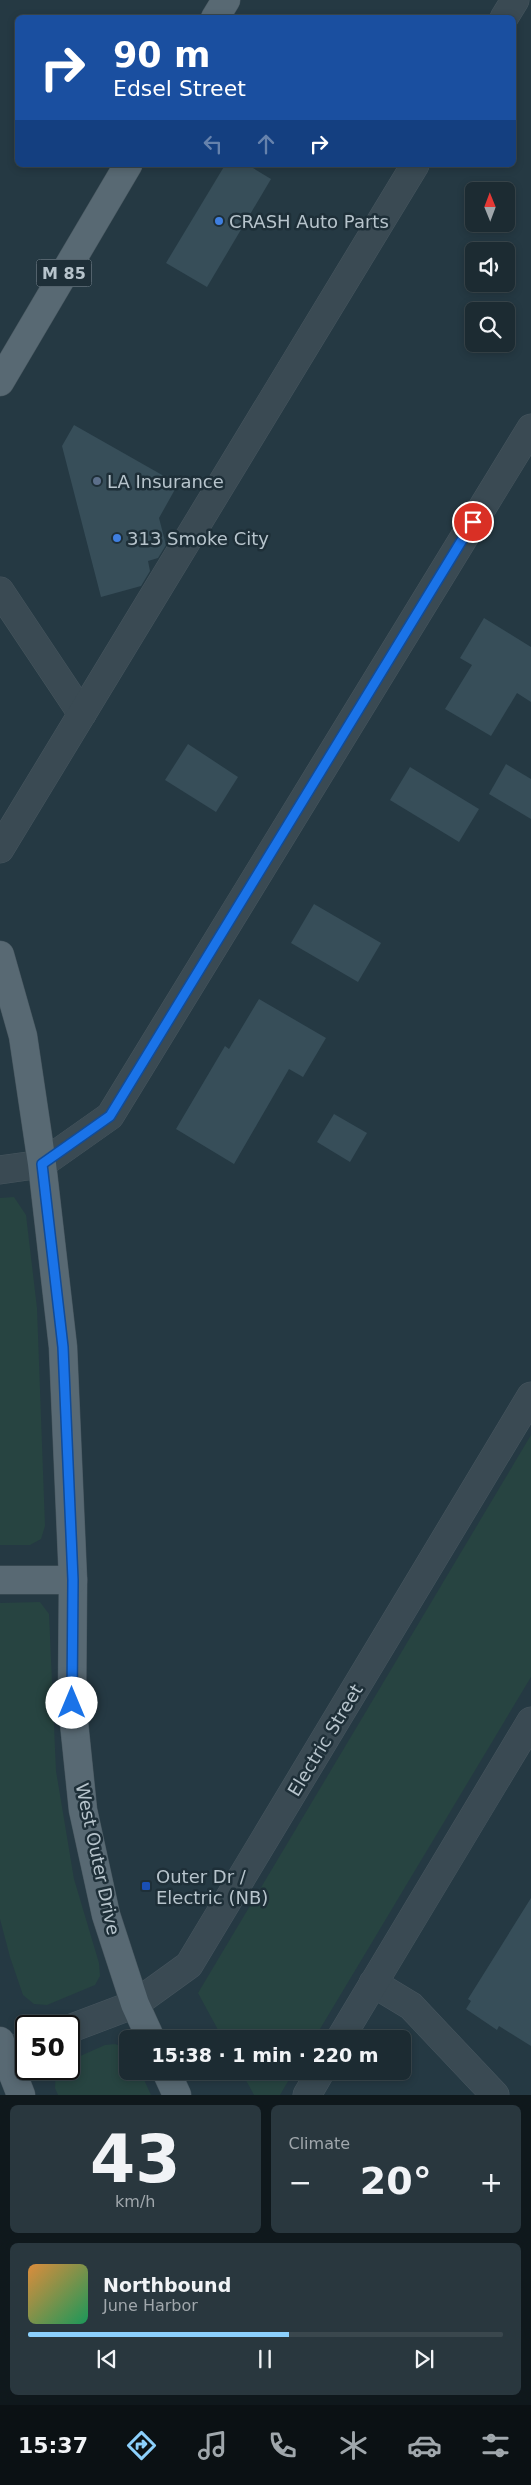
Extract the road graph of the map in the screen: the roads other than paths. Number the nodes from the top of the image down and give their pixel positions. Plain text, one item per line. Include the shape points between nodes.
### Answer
1 (226, 0) edge
2 (515, 0) edge
3 (218, 15) edge
4 (506, 15) edge
5 (127, 167) edge
6 (414, 167) edge
7 (0, 382) edge
8 (531, 428) edge
9 (523, 460) edge
10 (0, 591) edge
11 (82, 714) junction
12 (0, 849) edge
13 (0, 955) edge
14 (42, 1164) junction
15 (0, 1170) edge
16 (531, 1396) edge
17 (0, 1580) edge
18 (73, 1580) junction
19 (531, 1721) edge
20 (373, 1983) junction
21 (135, 2004) junction
22 (80, 2025) edge
23 (147, 2030) edge
24 (345, 2030) edge
25 (10, 2046) edge
26 (170, 2080) edge
27 (315, 2080) edge
28 (21, 2095) edge
29 (176, 2095) edge
30 (306, 2095) edge
31 (495, 2095) edge

1 - 3 main road
2 - 4 street
5 - 7 main road, M 85
6 - 11 street
8 - 9 street
9 - 14 street via 110,1116
10 - 11 street
11 - 12 street
13 - 14 main road, West Outer Drive via 23,1036
14 - 15 street
14 - 18 main road, West Outer Drive via 63,1347
16 - 21 street, Electric Street via 189,1965
17 - 18 main road
18 - 21 main road, West Outer Drive via 72,1703 83,1810 106,1915
19 - 20 street
20 - 24 street
20 - 31 street via 411,2006
21 - 22 street, Electric Street
21 - 23 main road, West Outer Drive
25 - 28 main road
26 - 29 main road
27 - 30 street

